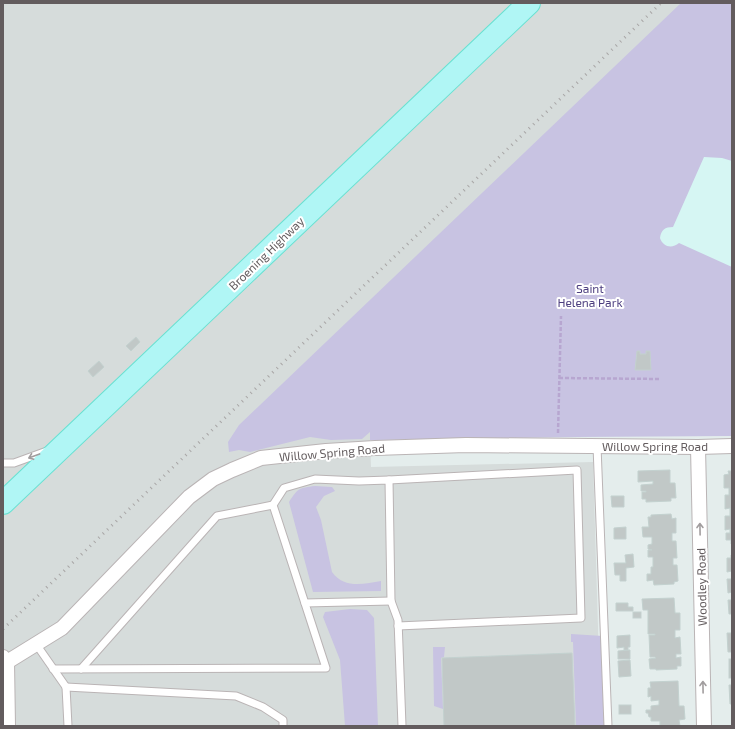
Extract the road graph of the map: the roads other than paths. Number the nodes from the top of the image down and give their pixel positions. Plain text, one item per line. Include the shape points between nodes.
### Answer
1 (529, 3) edge
2 (64, 445) junction
3 (596, 446) junction
4 (732, 446) edge
5 (698, 447) junction
6 (3, 463) edge
7 (389, 480) junction
8 (3, 503) edge
9 (273, 505) junction
10 (391, 601) junction
11 (305, 603) junction
12 (398, 626) junction
13 (36, 644) junction
14 (5, 660) edge
15 (54, 669) junction
16 (81, 669) junction
17 (66, 687) junction
18 (8, 726) edge
19 (68, 726) edge
20 (283, 726) edge
21 (402, 726) edge
22 (608, 726) edge
23 (704, 726) edge

1 - 2 main road, Broening Highway
2 -> 6 lane via 14,463
2 - 8 main road, Broening Highway
3 - 5 street, Willow Spring Road
3 - 13 street, Willow Spring Road via 466,445 375,448 261,458 213,478 188,497 62,628
3 - 22 lane
4 - 5 street, Willow Spring Road
23 -> 5 street, Woodley Road
7 - 9 lane via 315,479 284,488
7 - 10 lane
7 - 12 lane via 577,470 581,618
9 - 11 lane
9 - 16 lane via 218,516
10 - 11 lane
10 - 12 lane
11 - 16 lane via 326,668
12 - 21 lane
13 - 14 street, Willow Spring Road
13 - 15 lane
14 - 18 street
15 - 16 lane
15 - 17 lane
17 - 19 lane
17 - 20 lane via 236,696 263,707 283,720

